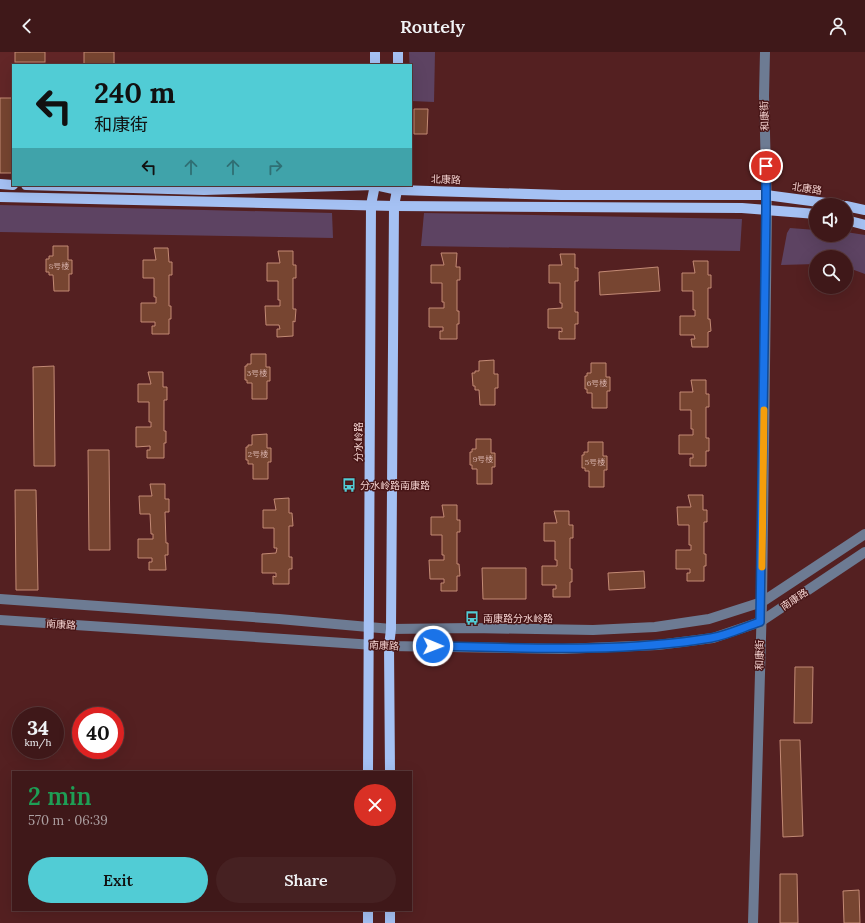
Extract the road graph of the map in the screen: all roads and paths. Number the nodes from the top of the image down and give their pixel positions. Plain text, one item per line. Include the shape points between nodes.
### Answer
1 (375, 52) edge
2 (398, 52) edge
3 (765, 52) edge
4 (375, 64) edge
5 (398, 64) edge
6 (0, 184) edge
7 (12, 185) edge
8 (62, 186) edge
9 (341, 186) edge
10 (375, 186) edge
11 (386, 186) edge
12 (398, 187) edge
13 (766, 195) junction
14 (0, 197) edge
15 (809, 201) edge
16 (371, 205) junction
17 (394, 206) junction
18 (853, 207) edge
19 (766, 209) junction
20 (865, 210) edge
21 (809, 213) edge
22 (853, 222) edge
23 (865, 225) edge
24 (865, 534) edge
25 (865, 552) edge
26 (0, 599) edge
27 (762, 602) junction
28 (0, 620) edge
29 (760, 622) junction
30 (370, 627) junction
31 (391, 629) junction
32 (368, 644) junction
33 (389, 646) junction
34 (368, 771) edge
35 (390, 771) edge
36 (368, 911) edge
37 (390, 911) edge
38 (368, 923) edge
39 (390, 923) edge
40 (753, 923) edge

1 - 4 main road
2 - 5 main road
3 - 13 street, 和康街
6 - 7 main road
8 - 9 main road, 北康路 via 204,190
10 - 16 main road, 分水岭路
11 - 12 main road, 北康路
12 - 13 main road, 北康路 via 561,194
12 - 17 main road
13 - 15 main road, 北康路
13 - 19 street, 和康街
14 - 16 main road
16 - 17 main road
16 - 30 main road, 分水岭路
17 - 19 main road
17 - 31 main road
18 - 20 main road
19 - 21 main road
19 - 27 street, 和康街
22 - 23 main road
24 - 27 street, 南康路
25 - 29 street, 南康路
26 - 30 street, 南康路
27 - 29 street, 和康街
27 - 31 street, 南康路 via 709,619 655,628
28 - 32 street, 南康路
29 - 33 street, 南康路 via 713,638 658,645 562,649
29 - 40 street, 和康街
30 - 31 street, 南康路
30 - 32 main road, 分水岭路
31 - 33 main road
32 - 33 street, 南康路
32 - 34 main road, 分水岭路
33 - 35 main road
36 - 38 main road
37 - 39 main road

